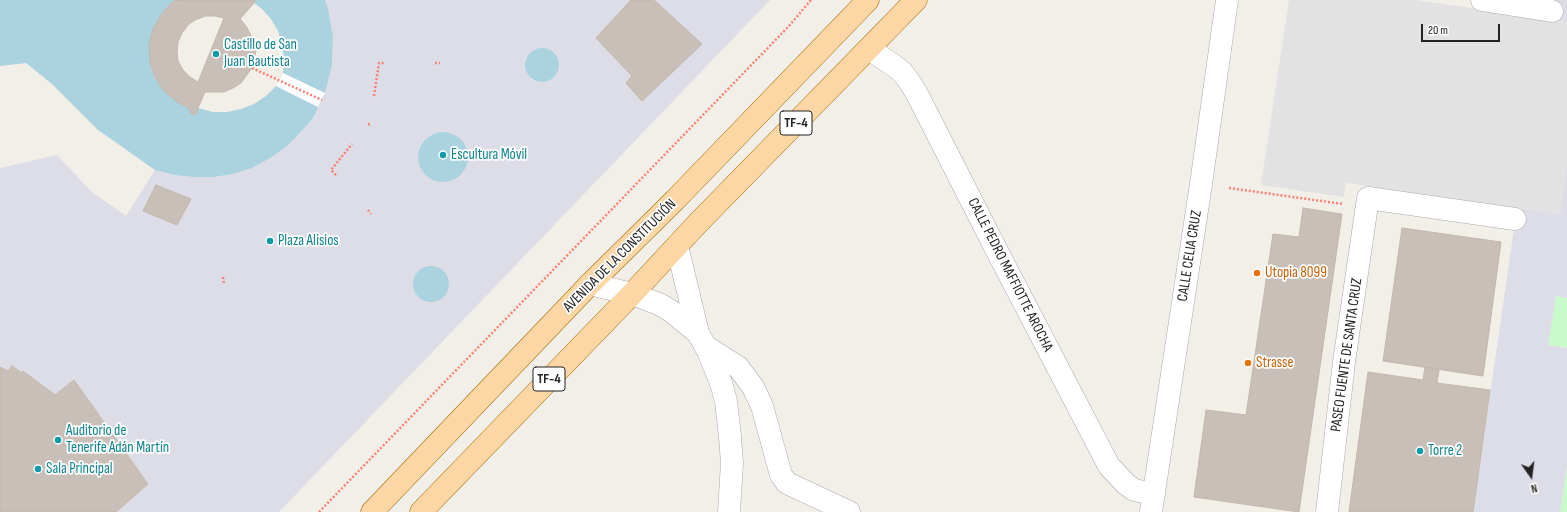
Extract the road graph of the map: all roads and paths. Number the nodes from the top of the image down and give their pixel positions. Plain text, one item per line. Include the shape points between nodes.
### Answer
1 (811, 0) edge
2 (868, 0) edge
3 (916, 0) edge
4 (1227, 0) edge
5 (1482, 0) edge
6 (1552, 11) dead end
7 (869, 49) junction
8 (385, 63) dead end
9 (435, 63) dead end
10 (440, 63) dead end
11 (252, 68) dead end
12 (374, 96) dead end
13 (322, 100) dead end
14 (368, 124) dead end
15 (371, 126) dead end
16 (352, 144) dead end
17 (336, 175) dead end
18 (1229, 188) dead end
19 (1368, 203) junction
20 (368, 210) dead end
21 (371, 214) dead end
22 (1515, 219) dead end
23 (677, 246) junction
24 (223, 276) dead end
25 (224, 284) dead end
26 (590, 284) junction
27 (632, 294) junction
28 (702, 340) junction
29 (1153, 503) edge
30 (319, 512) edge
31 (372, 512) edge
32 (422, 512) edge
33 (733, 512) edge
34 (849, 512) edge
35 (1328, 512) edge

1 - 30 path via 773,43
2 - 26 main road, AVENIDA DE LA CONSTITUCIÓN / TF-4
3 - 7 main road, TF-4
4 - 29 street, CALLE CELIA CRUZ
5 - 6 street
7 - 23 main road, TF-4
7 - 29 street, CALLE PEDRO MAFFIOTTE AROCHA via 893,64 910,81 1109,466 1126,484
8 - 12 path via 379,63
9 - 10 path
11 - 13 path
14 - 15 path
16 - 17 path via 331,170
18 - 19 path
19 - 22 street
19 - 35 street, PASEO FUENTE DE SANTA CRUZ via 1344,362
20 - 21 path
23 - 27 main road, TF-4
23 - 28 street
24 - 25 path
26 - 27 street
26 - 31 main road, AVENIDA DE LA CONSTITUCIÓN / TF-4
27 - 28 street via 666,308
27 - 32 main road, TF-4
28 - 33 street via 721,383 726,406 732,463
28 - 34 street via 738,367 753,388 762,406 781,475 787,483

